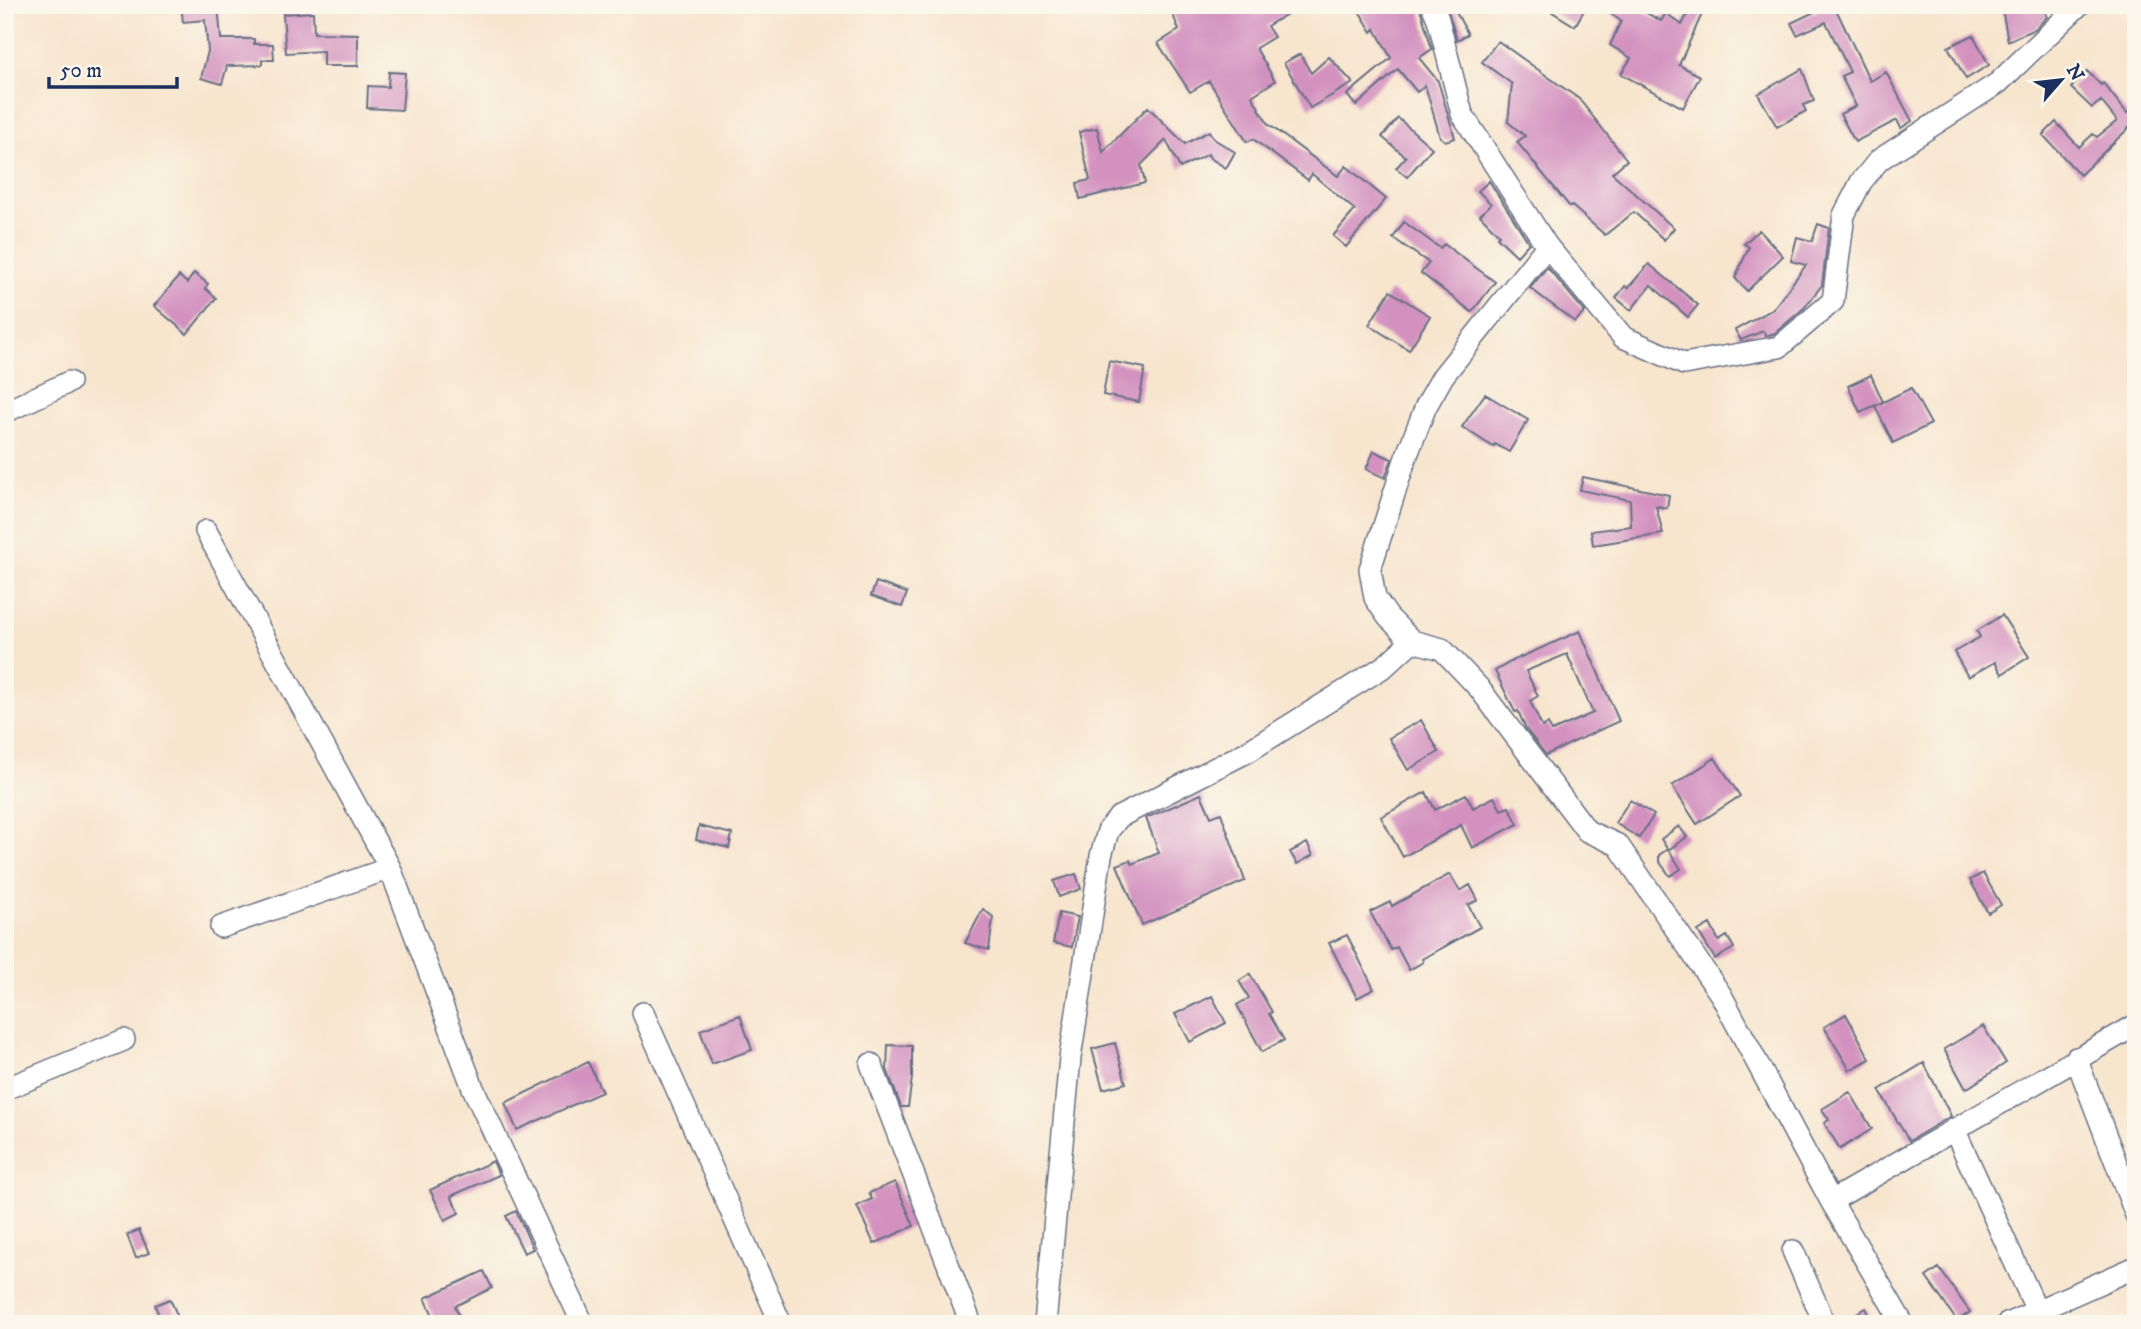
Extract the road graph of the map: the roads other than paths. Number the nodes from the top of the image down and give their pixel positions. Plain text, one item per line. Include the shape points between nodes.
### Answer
1 (1432, 5) edge
2 (2079, 5) edge
3 (1546, 246) junction
4 (69, 382) dead end
5 (5, 412) edge
6 (206, 531) dead end
7 (1412, 641) junction
8 (390, 867) junction
9 (222, 926) dead end
10 (643, 1013) dead end
11 (2136, 1025) edge
12 (124, 1040) dead end
13 (2076, 1058) junction
14 (871, 1064) dead end
15 (5, 1089) edge
16 (1954, 1129) junction
17 (1831, 1201) junction
18 (2136, 1215) edge
19 (1793, 1251) dead end
20 (2136, 1267) edge
21 (2040, 1317) edge
22 (583, 1324) edge
23 (780, 1324) edge
24 (971, 1324) edge
25 (1045, 1324) edge
26 (1825, 1324) edge
27 (1903, 1324) edge
28 (2007, 1324) edge

1 - 3 street via 1462,114
2 - 3 street via 1998,83 1880,160 1861,182 1844,215 1833,302 1779,347 1684,364 1672,359 1623,337
3 - 7 street via 1443,376 1405,460 1370,569 1375,597
4 - 5 street
6 - 8 street
7 - 17 street via 1442,649 1479,688 1587,831 1618,845 1721,995
7 - 25 street via 1385,666 1247,752 1119,817 1108,831 1070,1058
8 - 9 street
8 - 22 street via 473,1088
10 - 23 street
11 - 13 street
12 - 15 street
13 - 16 street
13 - 18 street
14 - 24 street
16 - 17 street
16 - 21 street
17 - 27 street
19 - 26 street
20 - 21 street
21 - 28 street

